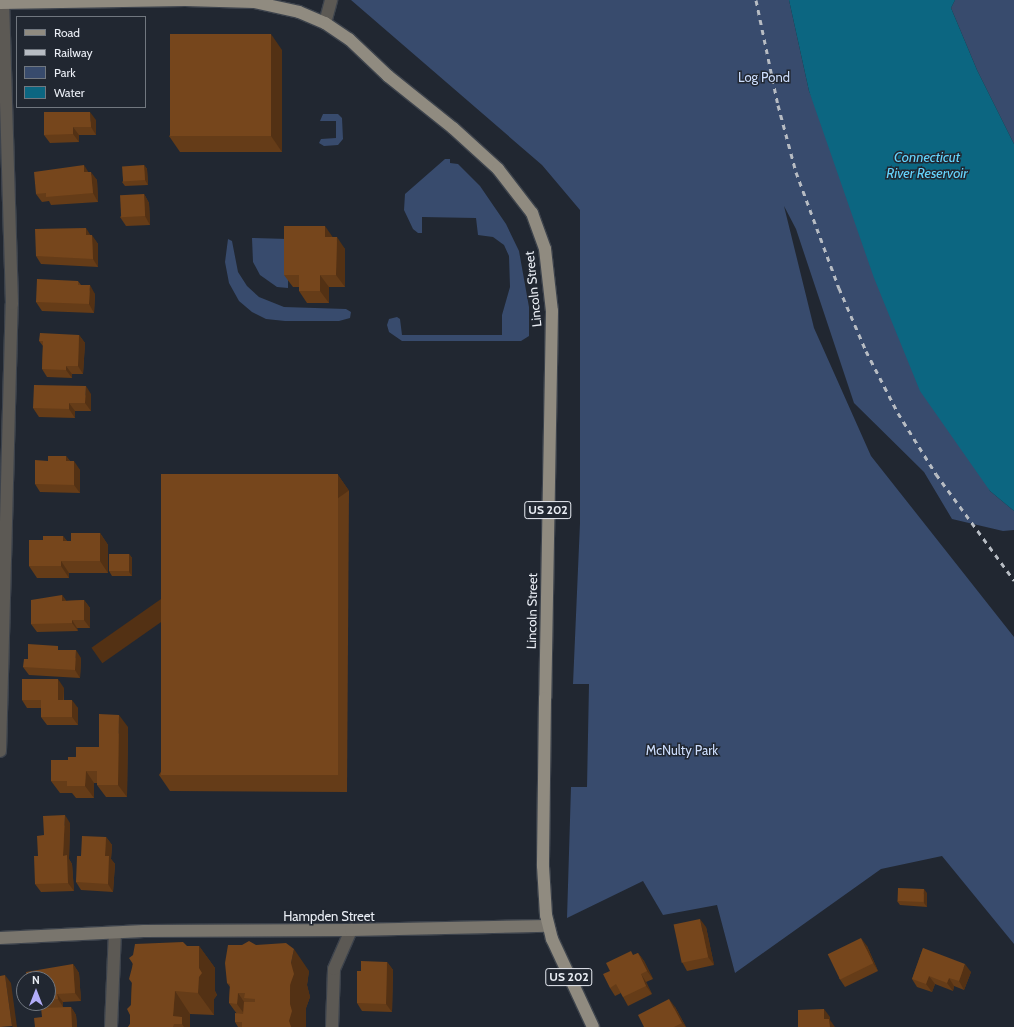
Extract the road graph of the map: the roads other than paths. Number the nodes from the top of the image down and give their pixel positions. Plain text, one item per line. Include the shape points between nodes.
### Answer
1 (331, 0) edge
2 (2, 2) edge
3 (325, 23) junction
4 (0, 751) edge
5 (548, 926) junction
6 (350, 930) junction
7 (115, 932) junction
8 (0, 938) edge
9 (111, 1027) edge
10 (332, 1027) edge
11 (593, 1027) edge

1 - 3 street
2 - 3 main road, Lincoln Street / US 202 via 254,2 299,12
2 - 4 street via 12,304
3 - 5 main road, Lincoln Street / US 202 via 349,39 388,76 498,169 532,213 545,249 552,310 544,842
5 - 6 main road, Hampden Street
5 - 11 main road, US 202
6 - 7 main road, Hampden Street
6 - 10 street via 334,969
7 - 8 main road, Hampden Street
7 - 9 street

